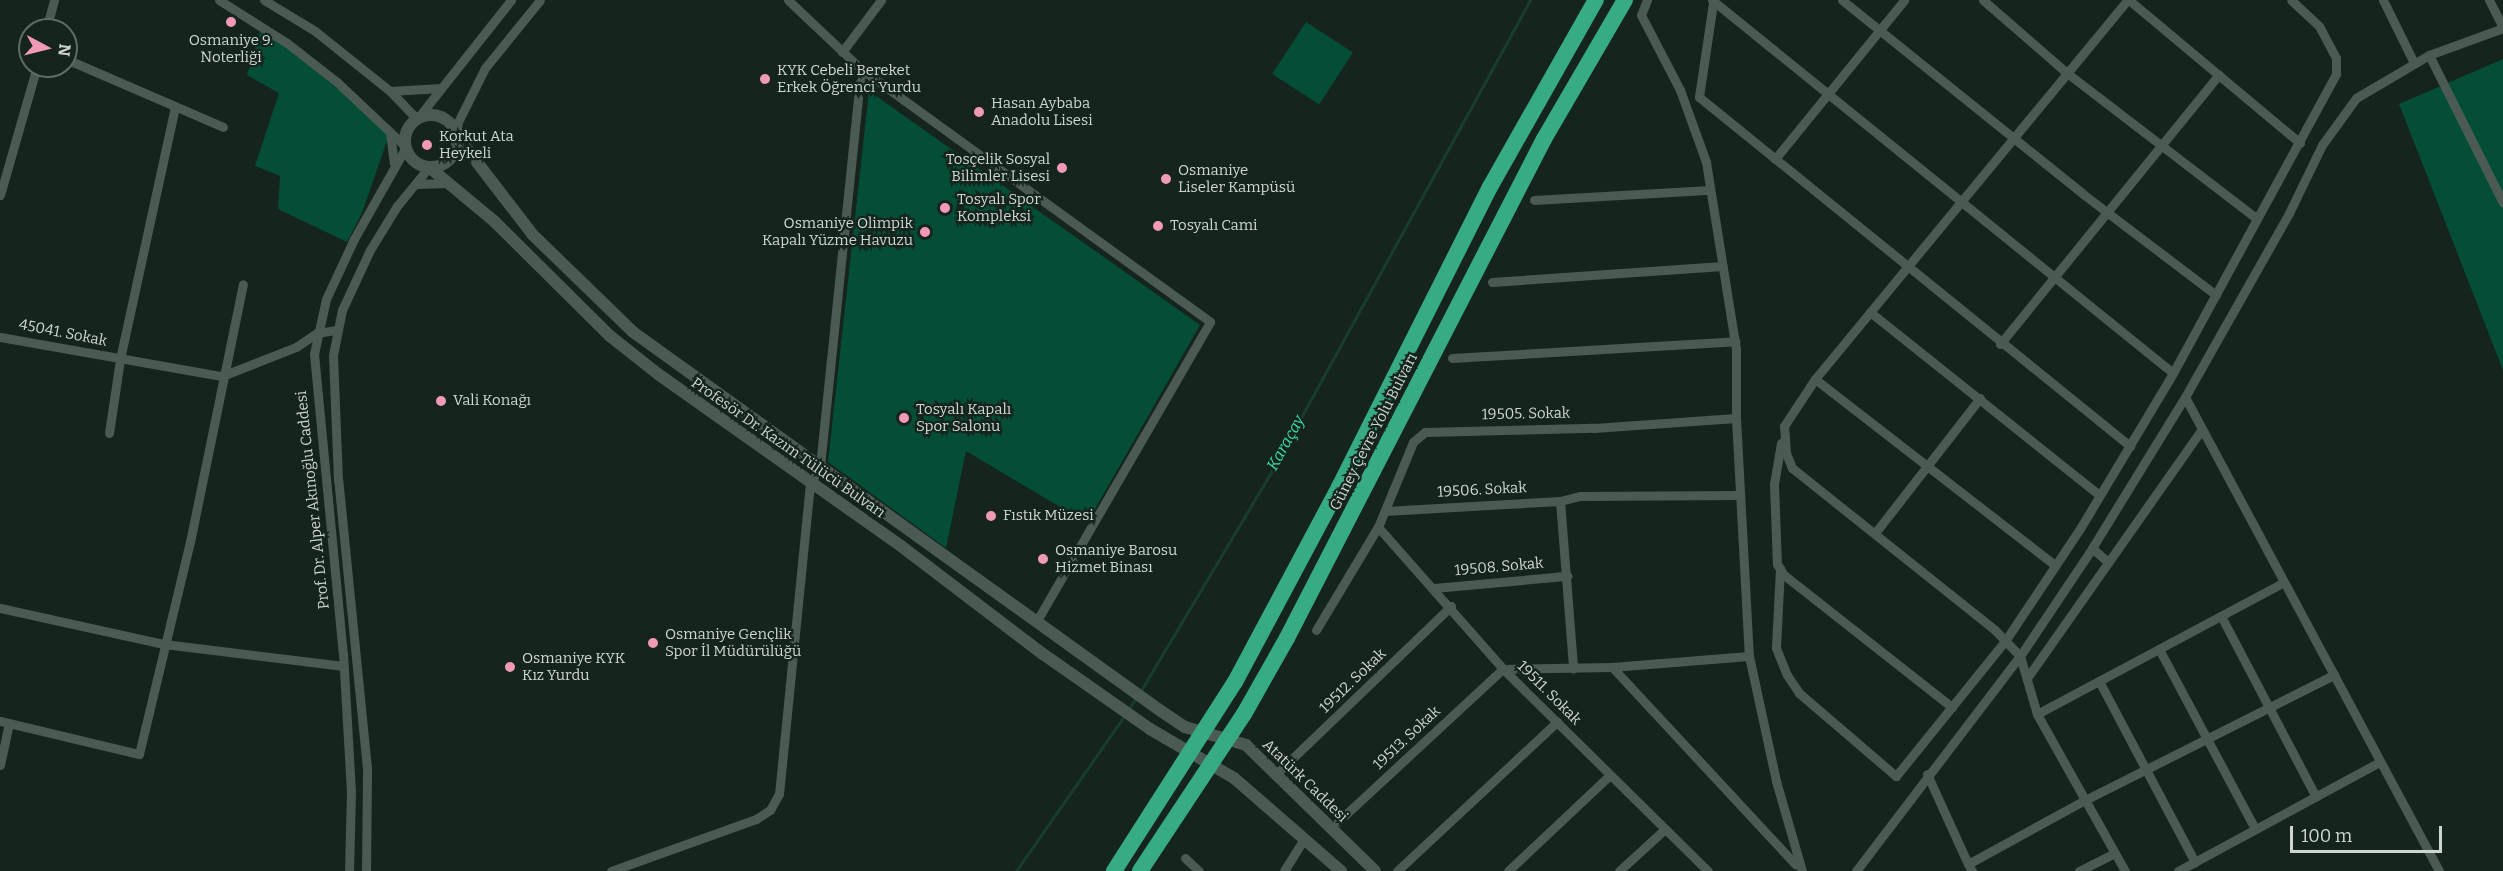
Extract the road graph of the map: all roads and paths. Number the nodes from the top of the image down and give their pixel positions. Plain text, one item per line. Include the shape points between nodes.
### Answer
1 (54, 0) edge
2 (219, 0) edge
3 (264, 0) edge
4 (512, 0) edge
5 (540, 0) edge
6 (788, 0) edge
7 (881, 0) edge
8 (1596, 0) edge
9 (1625, 0) edge
10 (1647, 0) edge
11 (1842, 0) edge
12 (1904, 0) edge
13 (1983, 0) edge
14 (2128, 0) edge
15 (2290, 0) edge
16 (2383, 0) edge
17 (2489, 0) edge
18 (1712, 1) edge
19 (49, 18) edge
20 (2503, 28) edge
21 (1879, 31) junction
22 (842, 52) junction
23 (2429, 56) junction
24 (2414, 63) junction
25 (78, 64) edge
26 (861, 69) junction
27 (2067, 73) junction
28 (2219, 75) junction
29 (34, 78) edge
30 (441, 88) junction
31 (390, 91) junction
32 (1827, 95) junction
33 (175, 107) junction
34 (417, 119) junction
35 (223, 127) dead end
36 (390, 132) junction
37 (456, 135) junction
38 (2014, 138) junction
39 (2300, 143) junction
40 (2161, 145) junction
41 (406, 147) junction
42 (1775, 159) junction
43 (394, 164) junction
44 (429, 167) junction
45 (447, 183) junction
46 (416, 184) junction
47 (1710, 190) junction
48 (0, 195) edge
49 (1534, 200) dead end
50 (1962, 201) junction
51 (2503, 203) edge
52 (2107, 211) junction
53 (2256, 218) junction
54 (1722, 266) junction
55 (1907, 267) junction
56 (2053, 277) junction
57 (1492, 282) dead end
58 (243, 284) dead end
59 (2216, 295) junction
60 (1870, 312) junction
61 (337, 330) junction
62 (317, 333) junction
63 (0, 337) edge
64 (1735, 341) junction
65 (2000, 344) junction
66 (1452, 358) dead end
67 (120, 359) junction
68 (2173, 373) junction
69 (222, 376) junction
70 (1815, 379) junction
71 (2185, 397) junction
72 (1980, 398) junction
73 (1736, 418) junction
74 (1784, 426) junction
75 (2202, 429) junction
76 (109, 433) dead end
77 (2130, 446) junction
78 (820, 466) junction
79 (1927, 466) junction
80 (810, 484) junction
81 (1740, 495) junction
82 (2099, 495) junction
83 (1560, 501) junction
84 (1385, 511) junction
85 (1378, 527) junction
86 (1875, 533) junction
87 (2092, 548) junction
88 (2108, 562) junction
89 (2055, 565) junction
90 (1780, 568) junction
91 (1567, 576) junction
92 (2284, 582) junction
93 (1434, 588) junction
94 (1451, 606) junction
95 (0, 608) edge
96 (2221, 616) junction
97 (1036, 622) junction
98 (1316, 630) dead end
99 (2005, 641) junction
100 (164, 644) junction
101 (2159, 649) junction
102 (1749, 656) junction
103 (2020, 656) junction
104 (344, 666) junction
105 (1612, 667) junction
106 (1573, 668) junction
107 (1503, 669) junction
108 (2334, 675) junction
109 (2027, 678) junction
110 (2099, 681) junction
111 (1952, 706) junction
112 (2269, 708) junction
113 (2037, 714) junction
114 (4, 722) edge
115 (1557, 722) junction
116 (1202, 733) junction
117 (2206, 740) junction
118 (1225, 742) junction
119 (1188, 753) junction
120 (2380, 762) junction
121 (1211, 764) junction
122 (0, 765) edge
123 (2145, 771) junction
124 (1927, 774) junction
125 (1275, 775) junction
126 (1610, 775) junction
127 (2316, 797) junction
128 (2085, 800) junction
129 (1331, 828) junction
130 (1665, 828) junction
131 (2255, 829) junction
132 (1305, 838) junction
133 (2115, 853) junction
134 (1185, 858) dead end
135 (2195, 862) junction
136 (1970, 867) edge
137 (1800, 869) edge
138 (1857, 870) edge
139 (349, 871) edge
140 (366, 871) edge
141 (611, 871) edge
142 (1114, 871) edge
143 (1140, 871) edge
144 (1199, 871) edge
145 (1284, 871) edge
146 (1341, 871) edge
147 (1375, 871) edge
148 (1397, 871) edge
149 (1508, 871) edge
150 (1619, 871) edge
151 (1708, 871) edge
152 (2079, 871) edge
153 (2125, 871) edge
154 (2178, 871) edge
155 (2439, 871) edge

1 - 19 street
2 - 36 street via 295,49
3 - 31 street via 315,31
4 - 30 street
5 - 37 street via 485,68 458,122
6 - 22 street
7 - 22 street
8 - 116 highway, Güney Çevre Yolu Bulvarı via 1490,187 1339,487 1235,682
9 - 118 highway, Güney Çevre Yolu Bulvarı via 1544,139 1293,628
10 - 47 street via 1641,15 1680,90 1706,162
11 - 21 street
12 - 21 street
13 - 27 street
14 - 27 street
14 - 28 street
15 - 39 street via 2319,26 2336,58 2336,74
16 - 24 street
17 - 20 street
18 - 32 street
18 - 42 street via 1699,98
20 - 23 street
21 - 32 street
21 - 38 street
22 - 26 street
23 - 24 street
23 - 51 street
24 - 71 street via 2356,98 2322,145 2289,213
25 - 33 street
26 - 78 street
26 - 97 street via 1210,322
27 - 38 street
27 - 40 street
28 - 39 street
28 - 40 street
29 - 48 street
30 - 31 street
30 - 34 street
31 - 34 street
32 - 42 street
32 - 50 street
33 - 35 street
33 - 67 street
34 - 37 street via 440,117
34 - 41 street via 408,129
36 - 41 street
36 - 43 street
37 - 44 street via 451,158
37 - 78 street, Profesör Dr. Kazım Tülücü Bulvarı via 533,236 633,332
38 - 50 street
38 - 52 street
39 - 53 street
40 - 52 street
40 - 53 street
41 - 43 street, Prof. Dr. Alper Akınoğlu Caddesi
41 - 44 street via 414,161
42 - 55 street
43 - 62 street, Prof. Dr. Alper Akınoğlu Caddesi via 326,299
44 - 45 street, Profesör Dr. Kazım Tülücü Bulvarı
44 - 46 street, Prof. Dr. Alper Akınoğlu Caddesi
45 - 46 street
45 - 80 street, Profesör Dr. Kazım Tülücü Bulvarı via 494,221 610,336
46 - 61 street, Prof. Dr. Alper Akınoğlu Caddesi via 397,206 370,250 342,310
47 - 49 street
47 - 54 street
50 - 55 street
50 - 56 street
52 - 56 street
52 - 59 street
53 - 59 street
54 - 57 street
54 - 64 street
55 - 60 street
55 - 65 street
56 - 65 street
56 - 68 street
58 - 69 street
59 - 68 street
60 - 70 street
60 - 72 street
61 - 62 street
61 - 140 street, Prof. Dr. Alper Akınoğlu Caddesi via 334,403 367,768
62 - 69 street via 296,347
62 - 104 street, Prof. Dr. Alper Akınoğlu Caddesi via 314,354 319,420
63 - 67 street, 45041. Sokak
64 - 66 street
64 - 73 street
65 - 77 street
67 - 69 street, 45041. Sokak
67 - 76 street
68 - 77 street
69 - 100 street
70 - 74 street
70 - 79 street
71 - 75 street
71 - 87 street
72 - 79 street
72 - 82 street
73 - 81 street
73 - 84 street, 19505. Sokak via 1550,430 1434,429 1413,442
74 - 86 street via 1785,453 1792,468
74 - 90 street via 1774,484
75 - 88 street
75 - 92 street
77 - 82 street
78 - 80 street
78 - 97 street, Profesör Dr. Kazım Tülücü Bulvarı
79 - 86 street
79 - 89 street
80 - 119 street, Profesör Dr. Kazım Tülücü Bulvarı via 901,546 1043,654
80 - 141 street via 779,794 770,810 756,819
81 - 83 street, 19506. Sokak via 1580,496
81 - 102 street
82 - 89 street
83 - 84 street, 19506. Sokak
83 - 91 street
84 - 85 street, 19505. Sokak
85 - 93 street, 19511. Sokak
85 - 98 street, 19505. Sokak
86 - 99 street
87 - 88 street
87 - 103 street
88 - 109 street
89 - 99 street
90 - 111 street
90 - 111 street via 1776,648 1787,675 1799,693 1896,776
91 - 93 street, 19508. Sokak
91 - 106 street
92 - 96 street
92 - 108 street
93 - 94 street, 19511. Sokak
94 - 107 street, 19511. Sokak
94 - 125 street, 19512. Sokak
95 - 100 street
96 - 101 street
96 - 112 street
97 - 116 street, Profesör Dr. Kazım Tülücü Bulvarı via 1161,711
99 - 103 street
99 - 111 street
100 - 104 street
100 - 114 street via 139,754
101 - 110 street
101 - 117 street
102 - 105 street
102 - 137 street
103 - 109 street
103 - 124 street
104 - 139 street, Prof. Dr. Alper Akınoğlu Caddesi via 351,791
105 - 106 street
105 - 137 street
106 - 107 street
107 - 115 street, 19511. Sokak
107 - 129 street, 19513. Sokak
108 - 112 street
108 - 120 street
109 - 113 street
110 - 113 street
110 - 123 street
112 - 117 street
112 - 127 street
113 - 128 street
114 - 122 street
115 - 126 street, 19511. Sokak
115 - 148 street
116 - 118 street, Atatürk Caddesi
116 - 119 highway, Güney Çevre Yolu Bulvarı
117 - 123 street
117 - 131 street
118 - 121 highway, Güney Çevre Yolu Bulvarı
118 - 125 street, Atatürk Caddesi via 1246,745
119 - 121 street
119 - 142 highway, Güney Çevre Yolu Bulvarı
120 - 127 street
120 - 155 street
121 - 132 street via 1270,806
121 - 143 highway, Güney Çevre Yolu Bulvarı
123 - 128 street
123 - 135 street
124 - 136 street
124 - 138 street
125 - 129 street, Atatürk Caddesi
126 - 130 street, 19511. Sokak
126 - 149 street
127 - 131 street
128 - 133 street
128 - 136 street
129 - 147 street, Atatürk Caddesi
130 - 150 street
130 - 151 street, 19511. Sokak
131 - 135 street
132 - 145 street
132 - 146 street
133 - 152 street
133 - 153 street
134 - 144 street
135 - 154 street

